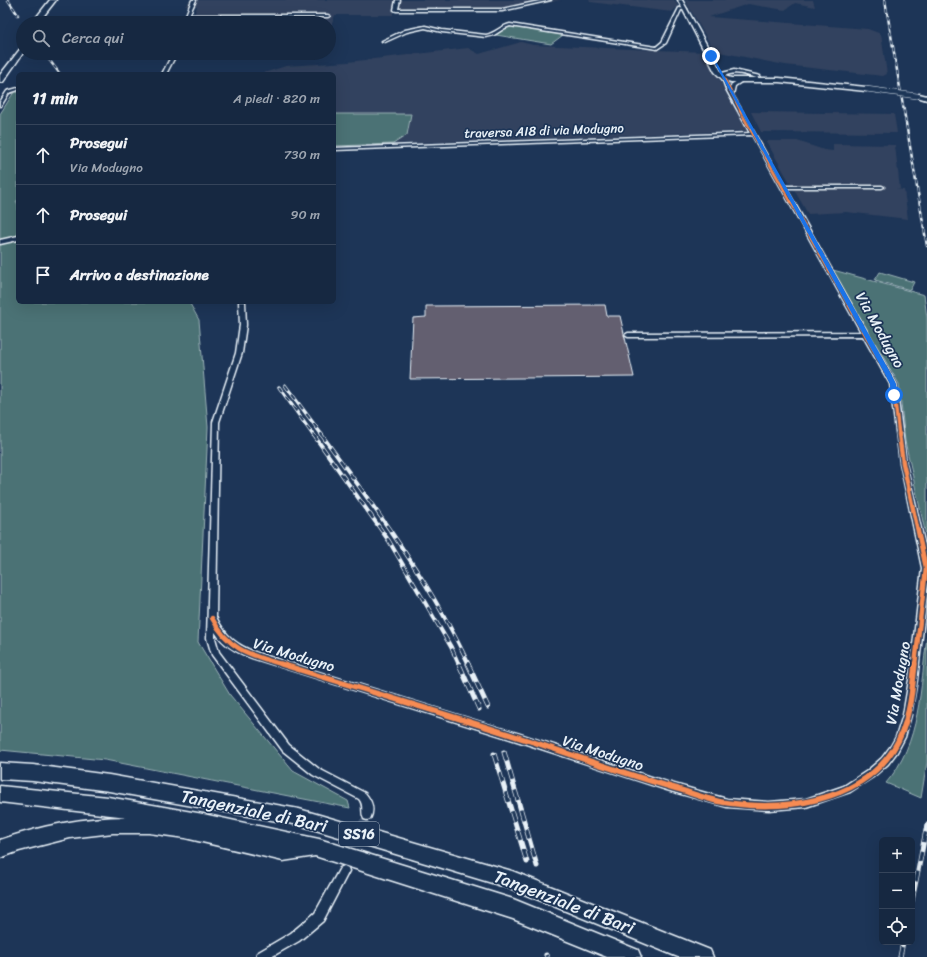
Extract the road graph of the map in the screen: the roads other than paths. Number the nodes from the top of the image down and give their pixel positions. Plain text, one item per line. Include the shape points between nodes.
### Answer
1 (53, 0) edge
2 (59, 0) edge
3 (194, 0) edge
4 (398, 0) edge
5 (549, 0) edge
6 (680, 0) edge
7 (685, 9) junction
8 (40, 16) edge
9 (47, 16) edge
10 (186, 16) joint
11 (328, 16) dead end
12 (384, 41) dead end
13 (16, 48) edge
14 (711, 56) junction
15 (16, 58) edge
16 (171, 60) edge
17 (721, 64) dead end
18 (726, 66) dead end
19 (0, 70) edge
20 (164, 72) edge
21 (742, 72) junction
22 (722, 76) junction
23 (0, 80) edge
24 (744, 80) junction
25 (779, 80) junction
26 (16, 90) edge
27 (732, 94) junction
28 (923, 96) edge
29 (0, 104) edge
30 (754, 134) junction
31 (336, 149) edge
32 (784, 187) junction
33 (882, 187) dead end
34 (16, 238) edge
35 (0, 242) edge
36 (242, 304) edge
37 (866, 334) junction
38 (628, 335) dead end
39 (212, 618) junction
40 (0, 771) edge
41 (0, 794) edge
42 (367, 816) tunnel mouth
43 (319, 848) junction
44 (0, 849) edge
45 (344, 871) dead end
46 (262, 957) edge
47 (631, 957) edge
48 (703, 957) edge

1 - 8 highway
2 - 9 highway
3 - 10 street
4 - 5 street via 396,10 502,10
6 - 7 street
7 - 12 street via 680,9 664,43 657,48 510,25 486,36 422,27
7 - 14 street
10 - 11 street
13 - 19 highway
14 - 17 street
14 - 22 street
15 - 23 highway
16 - 20 street
18 - 21 street
21 - 22 street via 729,71
21 - 24 street via 749,76
21 - 25 street
22 - 24 street via 731,80
22 - 27 street, Via Modugno
24 - 25 street
24 - 27 street via 733,85
25 - 28 street, bridge
26 - 29 street via 8,92
27 - 30 street, Via Modugno
30 - 31 street, traversa AI8 di via Modugno
30 - 32 street, Via Modugno
32 - 33 street
32 - 37 street, Via Modugno
34 - 35 street
36 - 39 street via 243,325 239,353 216,422
37 - 38 street
37 - 39 street, Via Modugno via 893,384 903,463 924,554 926,575 913,680 900,737 885,761 847,789 786,806 750,805 709,798 244,652 225,640
39 - 42 street via 211,638 215,652 286,748 316,772 362,796 367,802
40 - 48 highway, Tangenziale di Bari / SS16 via 109,783 299,817 512,880
41 - 43 highway, Tangenziale di Bari / SS16 via 108,805 203,822
43 - 44 highway via 283,852 185,830 142,825 113,825 70,830
43 - 47 highway, Tangenziale di Bari / SS16 via 513,909
45 - 46 street via 319,917 295,937

